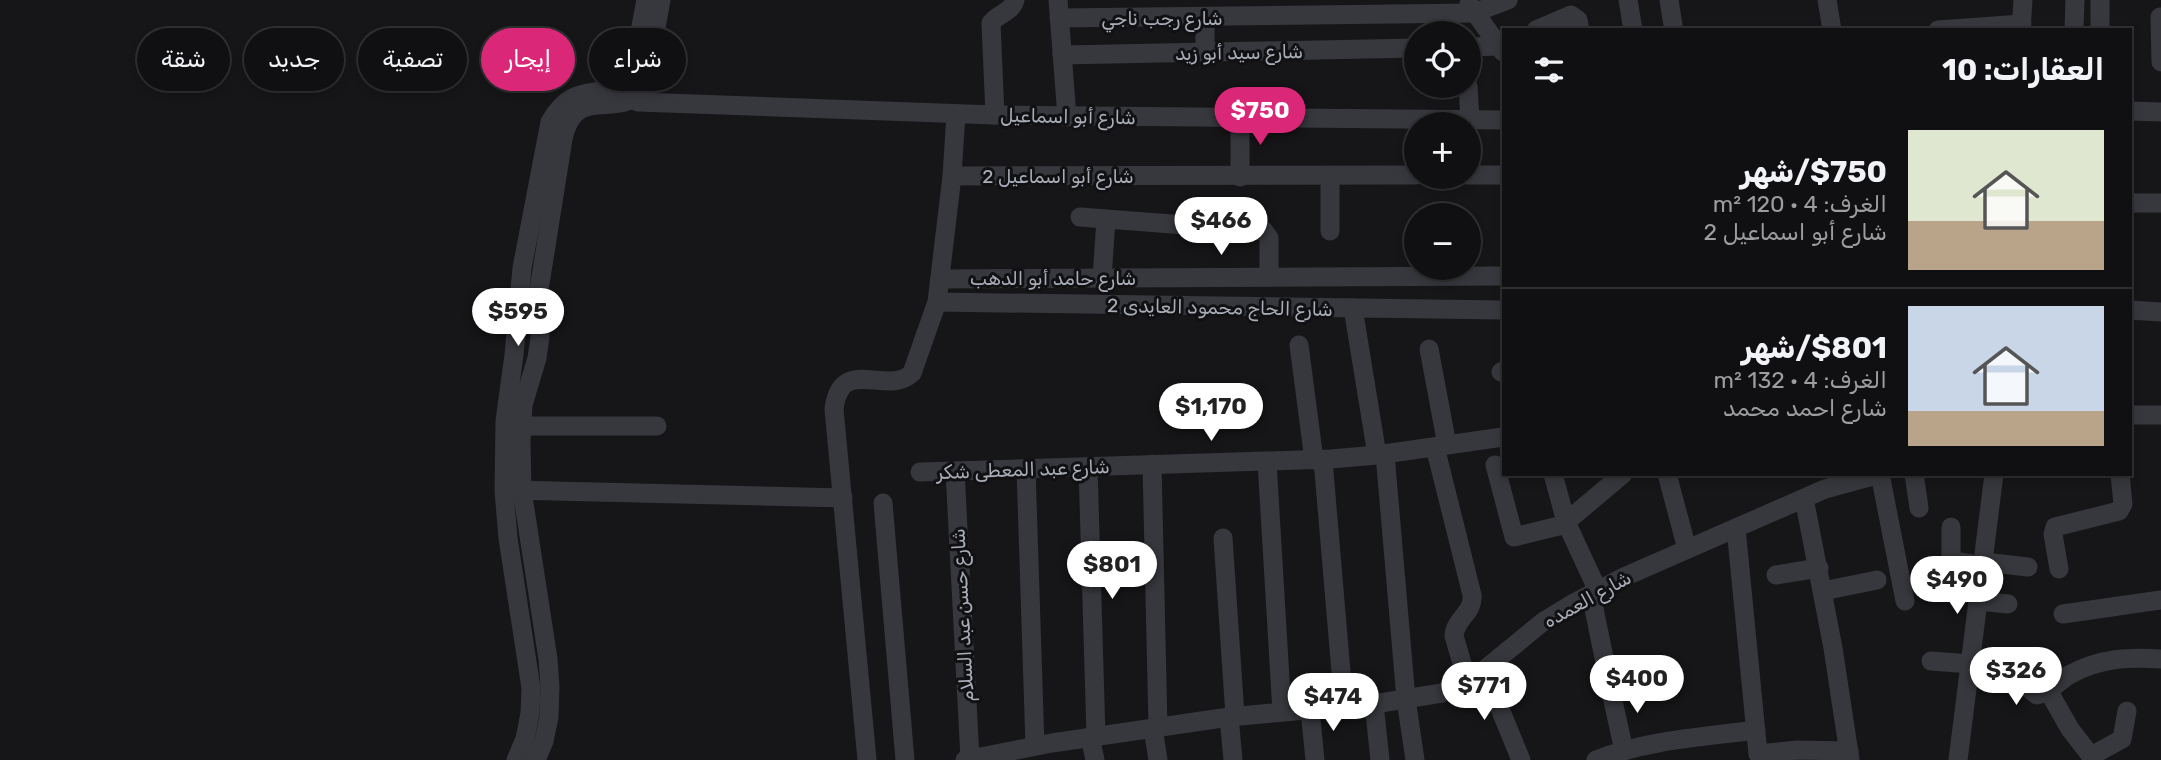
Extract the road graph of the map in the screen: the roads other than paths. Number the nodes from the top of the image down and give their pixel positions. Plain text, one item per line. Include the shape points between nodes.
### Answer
1 (646, 0) edge
2 (661, 0) edge
3 (1014, 0) edge
4 (1508, 0) edge
5 (1628, 0) edge
6 (1669, 0) edge
7 (1827, 0) edge
8 (2023, 0) edge
9 (2075, 0) edge
10 (2100, 0) edge
11 (1471, 7) edge
12 (1059, 9) edge
13 (1205, 17) junction
14 (1273, 17) junction
15 (2160, 17) edge
16 (1672, 25) dead end
17 (2021, 27) edge
18 (1541, 28) edge
19 (1580, 28) edge
20 (1633, 28) edge
21 (1832, 28) edge
22 (1993, 28) edge
23 (2074, 28) edge
24 (2100, 28) edge
25 (1481, 47) edge
26 (1502, 47) edge
27 (1404, 48) edge
28 (1274, 51) junction
29 (1205, 52) junction
30 (1062, 55) junction
31 (2161, 62) edge
32 (633, 100) junction
33 (579, 101) junction
34 (2132, 111) edge
35 (2161, 112) edge
36 (956, 114) junction
37 (995, 115) junction
38 (1067, 117) junction
39 (1240, 117) junction
40 (1404, 119) edge
41 (1481, 120) edge
42 (1502, 120) edge
43 (1481, 175) edge
44 (1502, 175) edge
45 (952, 176) junction
46 (1330, 176) junction
47 (1404, 176) edge
48 (1240, 177) junction
49 (545, 197) junction
50 (2132, 203) edge
51 (2161, 203) edge
52 (1080, 217) dead end
53 (1106, 219) junction
54 (1330, 231) dead end
55 (1404, 273) edge
56 (1481, 275) edge
57 (1502, 276) edge
58 (1331, 277) junction
59 (1102, 278) junction
60 (1269, 278) junction
61 (940, 279) junction
62 (937, 302) junction
63 (1331, 308) junction
64 (1353, 308) junction
65 (1502, 310) edge
66 (2132, 310) edge
67 (2161, 312) edge
68 (1298, 345) dead end
69 (1429, 349) dead end
70 (2132, 415) edge
71 (2161, 415) edge
72 (522, 426) junction
73 (657, 426) dead end
74 (1502, 437) edge
75 (1441, 446) junction
76 (1381, 455) junction
77 (1319, 460) junction
78 (1268, 462) junction
79 (1152, 464) junction
80 (1495, 465) dead end
81 (1088, 467) junction
82 (1026, 469) junction
83 (955, 471) junction
84 (920, 472) dead end
85 (1554, 476) edge
86 (1618, 476) edge
87 (1668, 476) edge
88 (1866, 476) edge
89 (1880, 476) edge
90 (1914, 476) edge
91 (1994, 476) edge
92 (2120, 476) edge
93 (1824, 482) edge
94 (513, 490) junction
95 (843, 498) junction
96 (1804, 498) junction
97 (883, 503) dead end
98 (1919, 508) dead end
99 (1566, 523) junction
100 (1951, 527) dead end
101 (1736, 528) junction
102 (1223, 538) dead end
103 (1687, 549) junction
104 (1984, 564) junction
105 (2028, 567) dead end
106 (1819, 568) junction
107 (2059, 569) dead end
108 (1776, 575) dead end
109 (1877, 580) dead end
110 (1823, 591) junction
111 (1595, 592) junction
112 (2161, 600) edge
113 (1905, 601) dead end
114 (1979, 601) junction
115 (2008, 604) dead end
116 (2063, 614) dead end
117 (2161, 659) edge
118 (1931, 662) dead end
119 (1992, 663) dead end
120 (1971, 664) junction
121 (1670, 667) dead end
122 (1475, 675) junction
123 (1611, 687) junction
124 (2049, 692) junction
125 (1406, 699) junction
126 (1374, 704) junction
127 (1343, 707) junction
128 (1310, 710) junction
129 (2127, 711) dead end
130 (1282, 712) junction
131 (1232, 716) junction
132 (1156, 728) junction
133 (1756, 730) junction
134 (1093, 736) junction
135 (1047, 750) edge
136 (1624, 751) junction
137 (1661, 752) edge
138 (1850, 755) edge
139 (996, 757) edge
140 (2093, 758) edge
141 (967, 759) edge
142 (516, 760) edge
143 (536, 760) edge
144 (867, 760) edge
145 (905, 760) edge
146 (1095, 760) edge
147 (1158, 760) edge
148 (1233, 760) edge
149 (1315, 760) edge
150 (1380, 760) edge
151 (1415, 760) edge
152 (1521, 760) edge
153 (1596, 760) edge
154 (1958, 760) edge

1 - 33 street via 631,78
2 - 32 street via 648,80
3 - 37 street via 990,29
4 - 11 street, شارع رجب ناجي
5 - 20 street
6 - 16 street
7 - 21 street
8 - 17 street
9 - 23 street
10 - 24 street
11 - 14 street, شارع رجب ناجي
11 - 26 street
12 - 13 street, شارع رجب ناجي
12 - 30 street
13 - 14 street, شارع رجب ناجي
13 - 29 street
14 - 28 street
15 - 31 street
17 - 22 street
18 - 19 street via 1570,15
25 - 26 street
27 - 28 street, شارع سيد أبو زيد
28 - 29 street, شارع سيد أبو زيد
29 - 30 street, شارع سيد أبو زيد
30 - 38 street
32 - 33 street, شارع أبو اسماعيل
32 - 36 street, شارع أبو اسماعيل
33 - 49 street via 565,102 550,122
34 - 35 street
36 - 37 street, شارع أبو اسماعيل
36 - 45 street
37 - 38 street, شارع أبو اسماعيل
38 - 39 street, شارع أبو اسماعيل
39 - 40 street, شارع أبو اسماعيل
39 - 48 street
41 - 42 street, شارع أبو اسماعيل
43 - 44 street
45 - 48 street, شارع أبو اسماعيل 2
45 - 61 street
46 - 47 street, شارع أبو اسماعيل 2
46 - 48 street, شارع أبو اسماعيل 2
46 - 54 street
49 - 72 street via 540,337
49 - 94 street via 522,268 505,421
50 - 51 street
52 - 53 street
53 - 59 street
53 - 60 street via 1264,231 1269,238
55 - 58 street, شارع حامد أبو الدهب
56 - 57 street, شارع حامد أبو الدهب
58 - 60 street, شارع حامد أبو الدهب
58 - 63 street
59 - 60 street, شارع حامد أبو الدهب
59 - 61 street, شارع حامد أبو الدهب
61 - 62 street
62 - 63 street, شارع الحاج محمود العايدى 2
62 - 95 street via 908,377 854,379 836,394
63 - 64 street, شارع الحاج محمود العايدى 2
64 - 65 street, شارع الحاج محمود العايدى 2
64 - 76 street
66 - 67 street
68 - 77 street
69 - 75 street
70 - 71 street
72 - 73 street
72 - 94 street
74 - 75 street, شارع عبد المعطى شكر
75 - 76 street, شارع عبد المعطى شكر
75 - 122 street via 1472,594 1472,606 1457,623 1454,636
76 - 77 street, شارع عبد المعطى شكر
76 - 125 street
77 - 78 street, شارع عبد المعطى شكر
77 - 127 street
78 - 79 street, شارع عبد المعطى شكر
78 - 130 street
79 - 81 street, شارع عبد المعطى شكر
79 - 132 street
80 - 99 street via 1514,537
81 - 82 street, شارع عبد المعطى شكر
81 - 134 street
82 - 83 street, شارع عبد المعطى شكر
82 - 135 street
83 - 84 street, شارع عبد المعطى شكر
83 - 141 street, شارع حسن عبد السلام
85 - 99 street
86 - 99 street
87 - 103 street
88 - 93 street, شارع العمده
89 - 113 street
90 - 98 street
91 - 104 street
92 - 107 street via 2123,504 2119,511 2055,527
93 - 96 street, شارع العمده
94 - 95 street
94 - 142 street via 508,538 531,688 525,739
94 - 143 street via 548,659 549,717
95 - 144 street
96 - 101 street, شارع العمده
96 - 106 street
97 - 145 street
99 - 111 street
100 - 104 street via 1953,561
101 - 103 street, شارع العمده
101 - 133 street
102 - 131 street
103 - 111 street, شارع العمده
104 - 105 street
104 - 114 street
106 - 108 street
106 - 110 street
109 - 110 street
110 - 138 street
111 - 122 street, شارع العمده via 1544,621
111 - 123 street
112 - 116 street
114 - 115 street
114 - 120 street
117 - 124 street via 2129,657 2089,665 2066,676
118 - 120 street
119 - 124 street via 2008,669 2015,687 2027,687 2037,695
120 - 154 street
121 - 123 street
122 - 125 street, شارع العمده via 1442,693
122 - 152 street
123 - 136 street
124 - 140 street
125 - 126 street, شارع العمده
125 - 151 street
126 - 127 street, شارع العمده
126 - 150 street
127 - 128 street, شارع العمده
128 - 130 street, شارع العمده
128 - 149 street
129 - 140 street via 2122,739
130 - 131 street, شارع العمده
131 - 132 street, شارع العمده
131 - 148 street
132 - 134 street, شارع العمده
132 - 147 street
133 - 137 street
133 - 138 street via 1760,754 1797,750
134 - 135 street, شارع العمده
134 - 146 street
135 - 139 street, شارع العمده
136 - 137 street
136 - 153 street
139 - 141 street, شارع العمده

